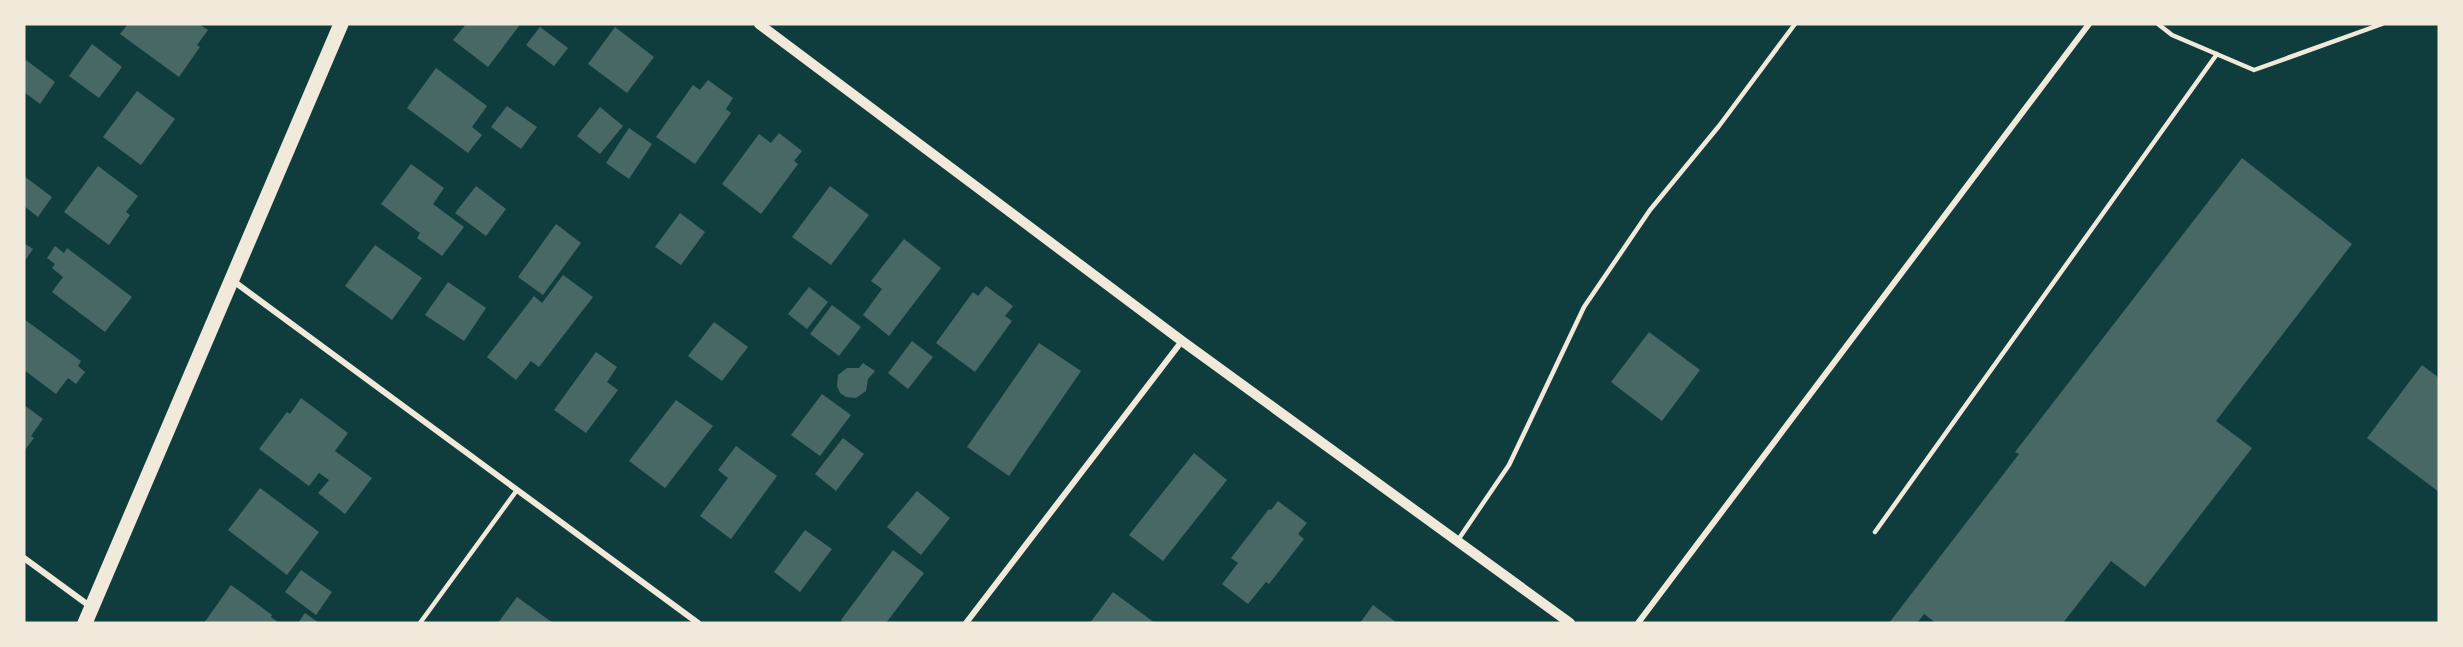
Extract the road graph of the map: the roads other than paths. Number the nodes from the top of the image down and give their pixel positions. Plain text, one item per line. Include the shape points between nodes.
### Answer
1 (341, 24) edge
2 (1795, 24) edge
3 (2089, 24) edge
4 (2158, 24) edge
5 (2382, 24) edge
6 (762, 25) edge
7 (2217, 54) junction
8 (232, 279) junction
9 (1182, 341) junction
10 (517, 490) junction
11 (1875, 532) dead end
12 (1456, 542) junction
13 (24, 558) edge
14 (92, 608) junction
15 (85, 623) edge
16 (420, 623) edge
17 (698, 623) edge
18 (966, 623) edge
19 (1569, 623) edge
20 (1638, 623) edge

1 - 8 main road
2 - 12 lane via 1650,210 1584,307 1509,465
3 - 20 street
4 - 7 lane via 2172,35
5 - 7 lane via 2254,70
6 - 9 street
7 - 11 lane
8 - 10 street
8 - 14 main road
9 - 12 street
9 - 18 street
10 - 16 lane
10 - 17 street
12 - 19 street
13 - 14 street
14 - 15 main road

